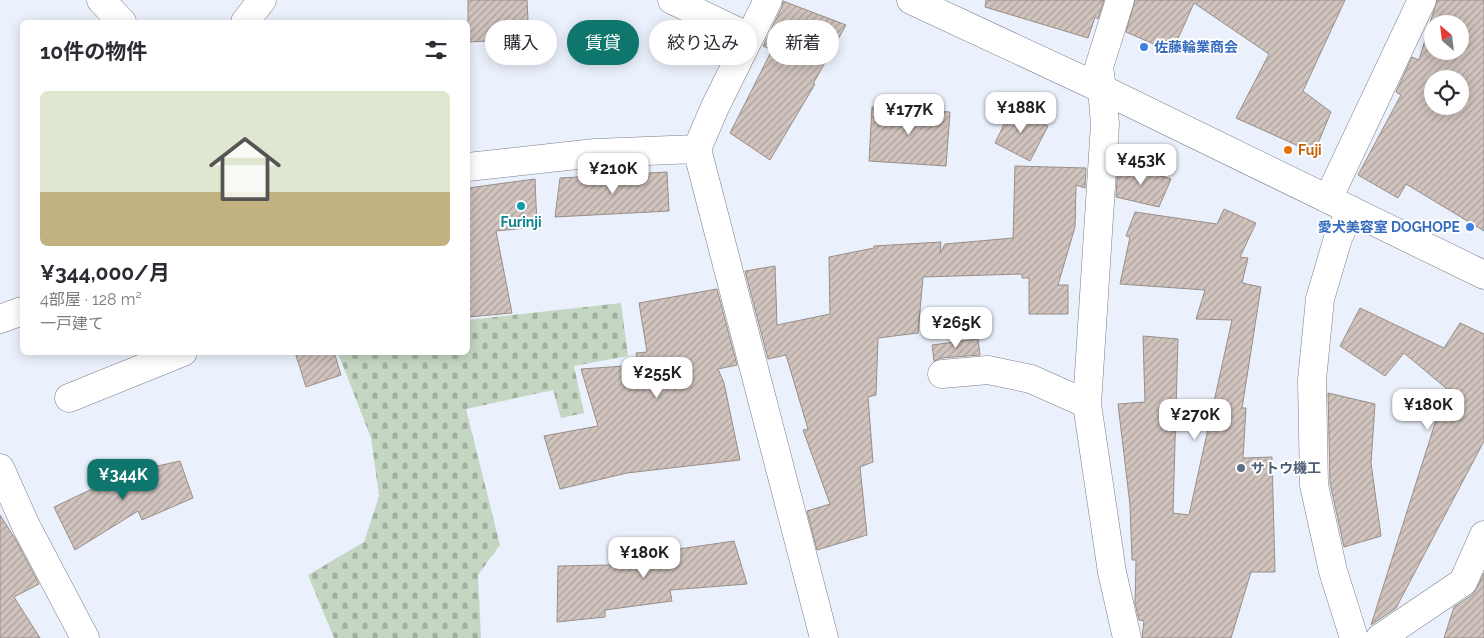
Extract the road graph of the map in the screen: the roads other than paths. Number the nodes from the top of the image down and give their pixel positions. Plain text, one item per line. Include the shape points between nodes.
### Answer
1 (101, 0) edge
2 (262, 0) edge
3 (672, 0) edge
4 (768, 0) edge
5 (911, 0) edge
6 (1120, 0) edge
7 (1422, 0) edge
8 (120, 20) edge
9 (247, 20) edge
10 (714, 20) edge
11 (757, 21) edge
12 (735, 65) edge
13 (1102, 89) junction
14 (697, 149) junction
15 (470, 167) edge
16 (1339, 205) junction
17 (1484, 275) edge
18 (20, 312) edge
19 (0, 319) edge
20 (176, 355) edge
21 (942, 374) dead end
22 (69, 398) dead end
23 (1087, 404) junction
24 (0, 468) edge
25 (1484, 535) edge
26 (85, 638) edge
27 (824, 638) edge
28 (1127, 638) edge
29 (1354, 638) edge
30 (1380, 638) edge

1 - 8 street
2 - 9 street
3 - 10 street
4 - 11 street
5 - 13 street
6 - 13 street via 1099,67
7 - 16 street
12 - 14 street
13 - 16 street
13 - 23 street via 1104,124
14 - 15 street via 595,153
14 - 27 street
16 - 17 street
16 - 29 street via 1338,238 1320,299 1312,380 1314,485 1333,571
18 - 19 street
20 - 22 street
21 - 23 street via 988,370 1032,379
23 - 28 street via 1112,572
24 - 26 street via 26,526
25 - 30 street via 1463,582

